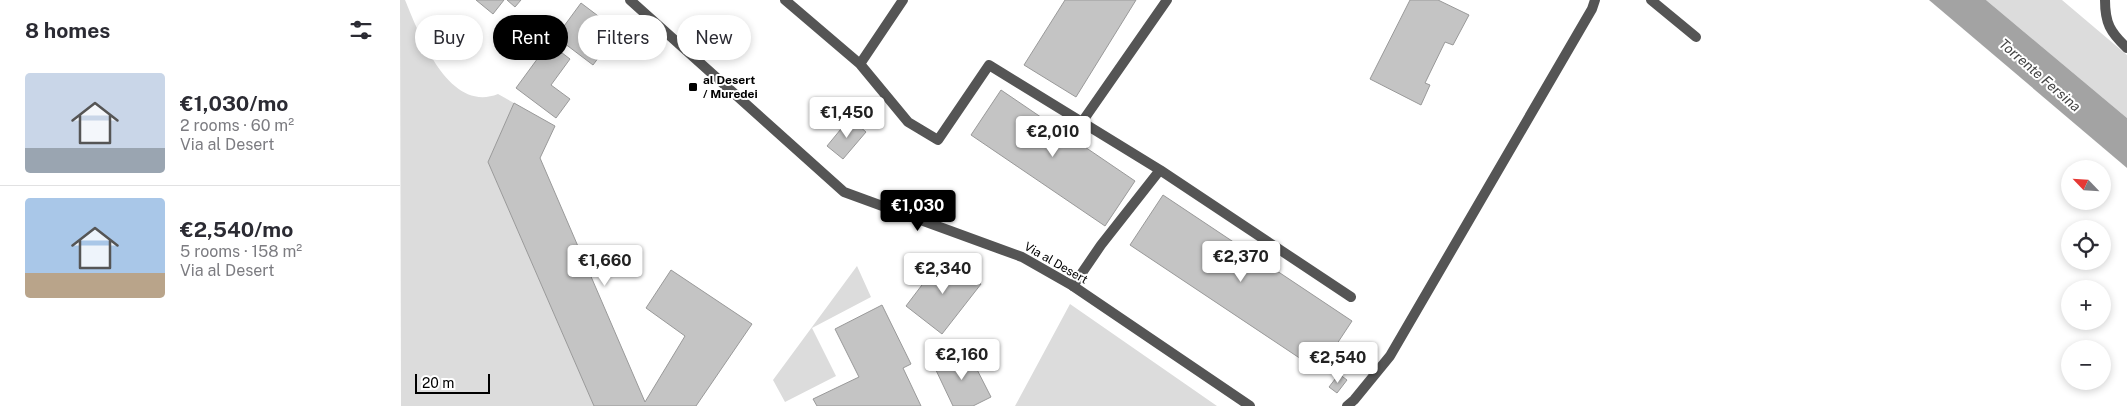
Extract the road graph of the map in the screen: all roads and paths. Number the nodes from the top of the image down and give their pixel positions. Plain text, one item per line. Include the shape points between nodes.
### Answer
1 (630, 0) edge
2 (785, 0) edge
3 (903, 0) edge
4 (1167, 0) edge
5 (1595, 0) edge
6 (1651, 0) edge
7 (2105, 0) edge
8 (1696, 38) dead end
9 (2127, 48) edge
10 (860, 64) junction
11 (1082, 122) junction
12 (1160, 170) junction
13 (1074, 286) junction
14 (1351, 298) dead end
15 (1250, 406) edge
16 (1346, 406) edge

1 - 13 street, Via al Desert via 844,192 1022,257
2 - 10 street
3 - 10 street
4 - 11 street
5 - 16 street via 1390,356
6 - 8 street
7 - 9 street via 2106,20 2114,36
10 - 11 street via 908,122 938,140 989,66
11 - 12 street
12 - 13 street via 1101,245
12 - 14 street
13 - 15 street, Via al Desert

